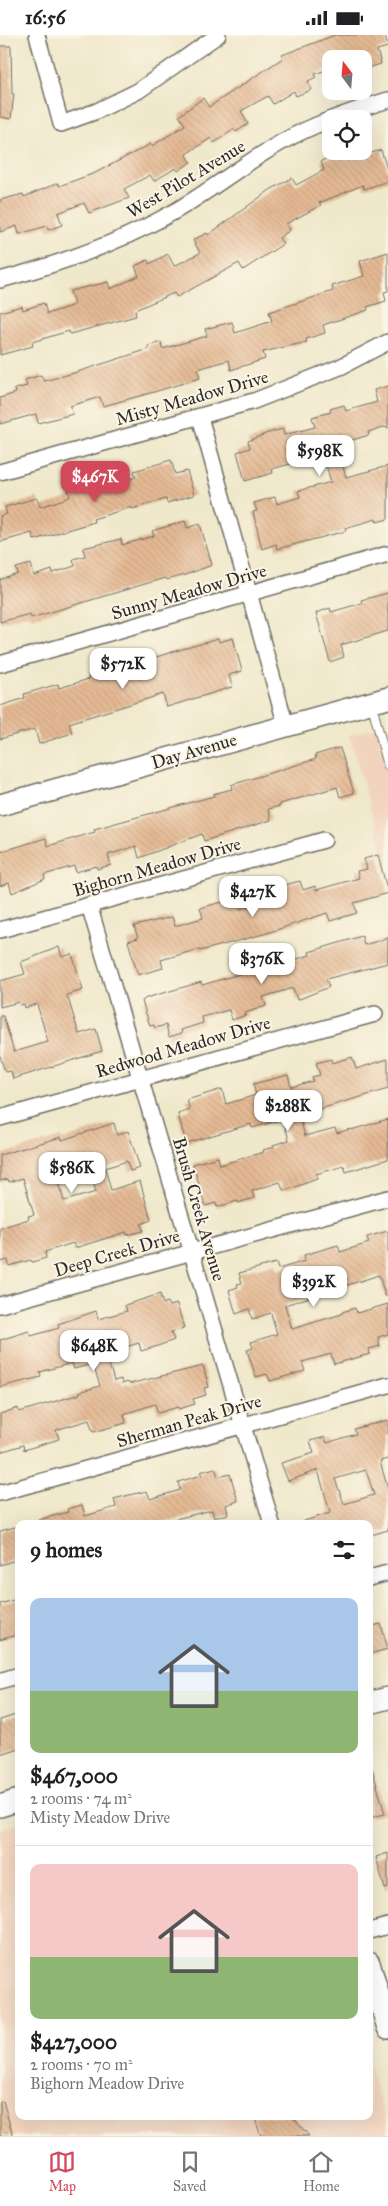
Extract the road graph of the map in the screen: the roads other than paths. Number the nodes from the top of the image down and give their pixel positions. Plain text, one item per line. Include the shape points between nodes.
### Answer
1 (37, 35) edge
2 (218, 35) edge
3 (388, 100) edge
4 (0, 280) edge
5 (388, 342) edge
6 (200, 417) junction
7 (0, 472) edge
8 (388, 554) edge
9 (249, 595) junction
10 (0, 664) edge
11 (380, 700) edge
12 (286, 726) junction
13 (388, 766) edge
14 (0, 805) edge
15 (324, 840) dead end
16 (89, 905) junction
17 (0, 930) edge
18 (375, 1013) dead end
19 (140, 1079) junction
20 (0, 1118) edge
21 (388, 1198) edge
22 (192, 1252) junction
23 (0, 1305) edge
24 (388, 1385) edge
25 (243, 1426) junction
26 (0, 1493) edge
27 (271, 1520) edge
28 (388, 1573) edge
29 (373, 1577) edge
30 (15, 1676) edge
31 (0, 1681) edge
32 (388, 1698) edge
33 (373, 1702) edge
34 (15, 1801) edge
35 (0, 1805) edge
36 (388, 1925) edge
37 (373, 1930) edge
38 (373, 1977) edge
39 (388, 2028) edge

1 - 2 street via 61,124 138,91
3 - 4 street, West Pilot Avenue via 294,135 212,190 125,237 80,256
5 - 6 street, Misty Meadow Drive via 298,386
6 - 7 street, Misty Meadow Drive
6 - 9 street
8 - 9 street, Sunny Meadow Drive
9 - 10 street, Sunny Meadow Drive
9 - 12 street
11 - 12 street, Day Avenue
11 - 13 lane
12 - 14 street, Day Avenue
15 - 16 street, Bighorn Meadow Drive
16 - 17 street, Bighorn Meadow Drive
16 - 19 street, Brush Creek Avenue
18 - 19 street, Redwood Meadow Drive
19 - 20 street, Redwood Meadow Drive
19 - 22 street, Brush Creek Avenue
21 - 22 street, Deep Creek Drive
22 - 23 street, Deep Creek Drive
22 - 25 street, Brush Creek Avenue
24 - 25 street, Sherman Peak Drive
25 - 26 street, Sherman Peak Drive
25 - 27 street, Brush Creek Avenue
28 - 29 street
30 - 31 street
32 - 33 street
34 - 35 street
36 - 37 street
38 - 39 street

